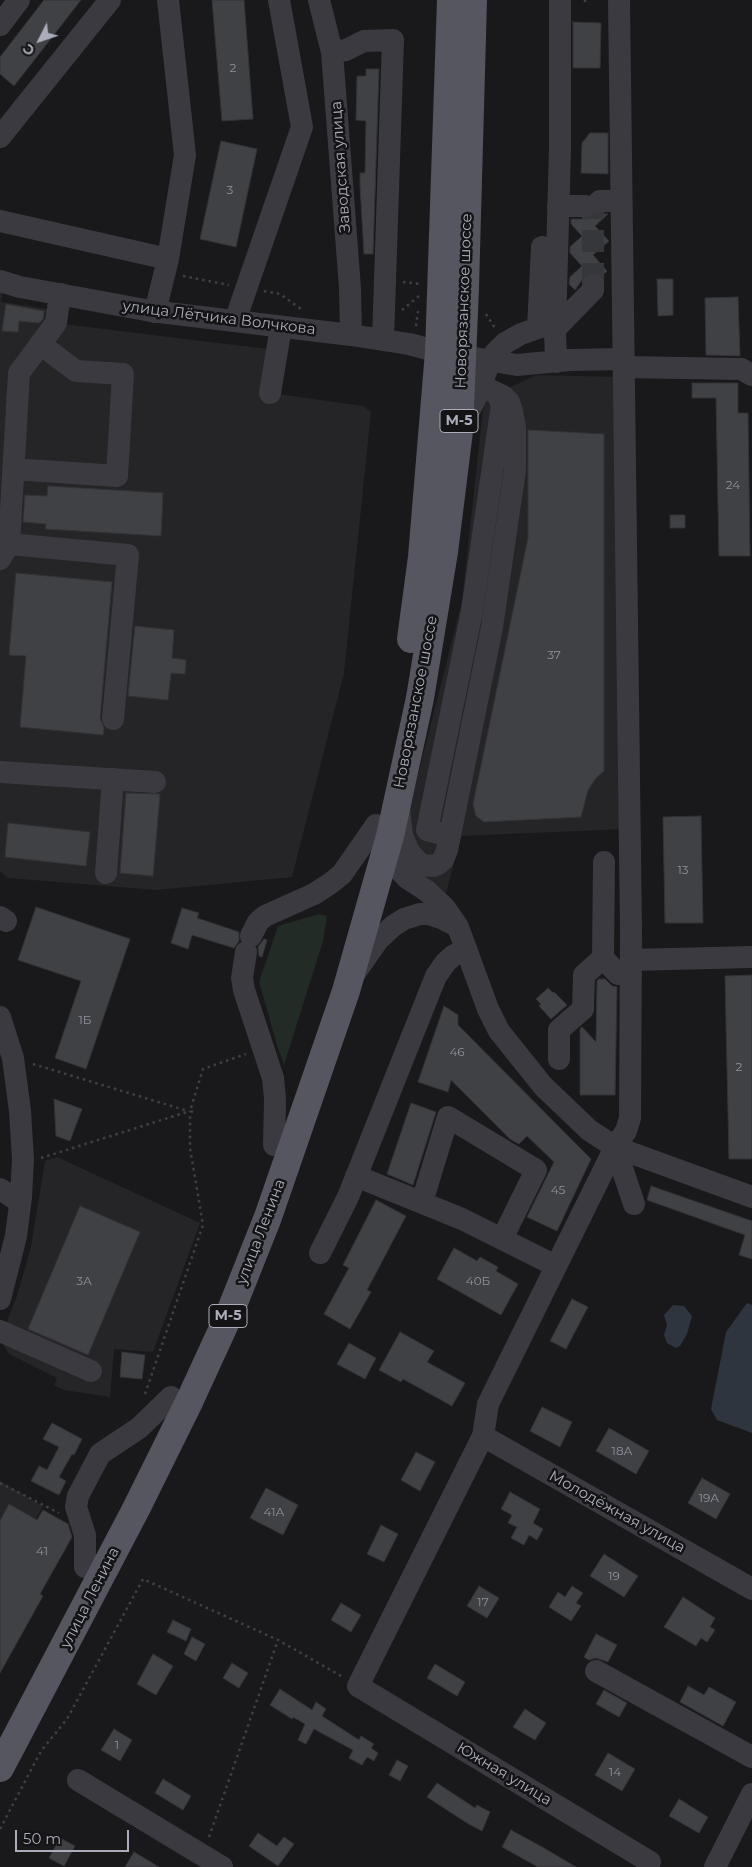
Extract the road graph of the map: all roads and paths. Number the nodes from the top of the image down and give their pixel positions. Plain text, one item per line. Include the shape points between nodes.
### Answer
1 (18, 0) edge
2 (110, 0) edge
3 (168, 0) edge
4 (279, 0) edge
5 (320, 0) edge
6 (451, 0) edge
7 (473, 0) edge
8 (560, 0) edge
9 (619, 0) edge
10 (0, 26) edge
11 (332, 52) junction
12 (0, 137) edge
13 (560, 148) junction
14 (602, 203) junction
15 (558, 206) junction
16 (0, 221) edge
17 (168, 259) junction
18 (386, 279) junction
19 (0, 281) edge
20 (593, 284) tunnel mouth
21 (427, 285) dead end
22 (60, 294) junction
23 (155, 312) junction
24 (235, 321) junction
25 (281, 327) junction
26 (547, 328) junction
27 (351, 335) junction
28 (383, 340) junction
29 (40, 344) junction
30 (450, 354) junction
31 (490, 361) junction
32 (556, 362) junction
33 (623, 363) junction
34 (752, 375) edge
35 (484, 392) junction
36 (270, 393) dead end
37 (459, 431) junction
38 (13, 469) junction
39 (4, 551) edge
40 (113, 719) dead end
41 (0, 772) edge
42 (113, 779) junction
43 (155, 782) dead end
44 (399, 792) junction
45 (383, 830) junction
46 (604, 862) dead end
47 (106, 873) dead end
48 (458, 927) junction
49 (467, 951) junction
50 (752, 957) edge
51 (603, 958) junction
52 (631, 967) junction
53 (346, 991) junction
54 (0, 1016) edge
55 (264, 1048) junction
56 (13, 1058) junction
57 (559, 1059) dead end
58 (192, 1112) junction
59 (274, 1145) junction
60 (615, 1147) junction
61 (35, 1160) dead end
62 (356, 1176) junction
63 (0, 1189) edge
64 (752, 1197) edge
65 (20, 1202) junction
66 (422, 1202) junction
67 (634, 1204) dead end
68 (502, 1239) junction
69 (320, 1252) dead end
70 (556, 1266) junction
71 (0, 1299) edge
72 (0, 1331) edge
73 (90, 1371) dead end
74 (171, 1397) junction
75 (144, 1398) dead end
76 (482, 1436) junction
77 (0, 1483) edge
78 (76, 1507) junction
79 (85, 1567) junction
80 (752, 1589) edge
81 (278, 1640) junction
82 (596, 1671) dead end
83 (358, 1686) junction
84 (0, 1731) edge
85 (752, 1756) edge
86 (0, 1768) edge
87 (78, 1780) dead end
88 (752, 1794) edge
89 (0, 1829) edge
90 (203, 1855) junction
91 (653, 1865) edge
92 (222, 1867) edge
93 (715, 1867) edge

1 - 10 street
2 - 12 street
3 - 17 street via 185,154
4 - 24 street via 302,127
5 - 11 street, Заводская улица
6 - 30 main road, Новорязанское шоссе / М-5
7 - 30 main road, Новорязанское шоссе / М-5
8 - 13 street
9 - 14 street
11 - 18 street via 346,50 364,41 393,40
11 - 27 street, Заводская улица
13 - 15 street
13 - 26 street via 545,171
14 - 15 street
14 - 33 street
15 - 26 street
16 - 17 street
17 - 23 street
18 - 21 path
18 - 28 street
19 - 22 street, улица Лётчика Волчкова
20 - 26 street via 593,290
22 - 23 street, улица Лётчика Волчкова
22 - 29 street via 56,323
23 - 24 street, улица Лётчика Волчкова
24 - 25 street, улица Лётчика Волчкова
25 - 27 street, улица Лётчика Волчкова
25 - 36 street via 286,357
26 - 31 street via 521,334 505,343
26 - 32 street
27 - 28 street, улица Лётчика Волчкова
28 - 30 street, улица Лётчика Волчкова
29 - 38 street via 19,374
29 - 38 street via 76,371 123,374 117,476
30 - 31 street, улица Лётчика Волчкова
30 - 37 main road, Новорязанское шоссе / М-5
30 - 45 main road, Новорязанское шоссе / М-5
31 - 32 street, улица Лётчика Волчкова via 517,365
31 - 35 street
32 - 33 street, улица Лётчика Волчкова
33 - 34 street, улица Лётчика Волчкова via 741,369
33 - 52 street
35 - 37 street
35 - 44 street via 503,396 509,402 515,428 515,470 492,627 446,856 438,864 427,866 417,862 409,852 402,835
37 - 44 main road, Новорязанское шоссе / М-5 via 444,552 420,698
38 - 39 street
39 - 40 street via 128,555
41 - 42 street
42 - 43 street
42 - 47 street
44 - 45 main road, Новорязанское шоссе / М-5
45 - 48 street via 396,866 445,908
45 - 53 main road, улица Ленина / М-5
45 - 55 street via 331,883 258,922 249,944 242,978
45 - 59 main road, улица Ленина / М-5 via 353,909
46 - 51 street
48 - 49 street
48 - 53 street via 429,914 404,919 378,940
49 - 60 street via 488,1009 514,1051 543,1086 589,1130
49 - 62 street via 454,955 436,976
50 - 52 street
51 - 52 street via 618,974
51 - 57 street via 584,975 583,1009 559,1030
52 - 60 street via 630,1118
53 - 86 main road, улица Ленина / М-5 via 268,1217 229,1314 136,1509
54 - 56 street
55 - 58 path via 203,1068
55 - 59 street via 273,1078
56 - 58 path
56 - 65 street via 23,1159
58 - 61 path
58 - 75 path via 190,1148 203,1225
59 - 74 main road, улица Ленина / М-5 via 214,1305
60 - 64 street
60 - 67 street
60 - 70 street
62 - 66 street
62 - 69 street
63 - 65 street
65 - 71 street via 16,1236
66 - 68 street
66 - 68 street via 448,1117 536,1170
68 - 70 street
70 - 76 street via 488,1404
72 - 73 street
74 - 78 street via 140,1428 100,1454 78,1496
74 - 79 main road, улица Ленина / М-5
76 - 80 street, Молодёжная улица
76 - 83 street
77 - 78 path via 61,1514
78 - 79 street via 85,1535
79 - 84 main road, улица Ленина / М-5
81 - 83 path
81 - 89 path via 143,1578 67,1719 41,1751
81 - 90 path
82 - 85 street
83 - 91 street, Южная улица
87 - 90 street
88 - 93 street
90 - 92 street

